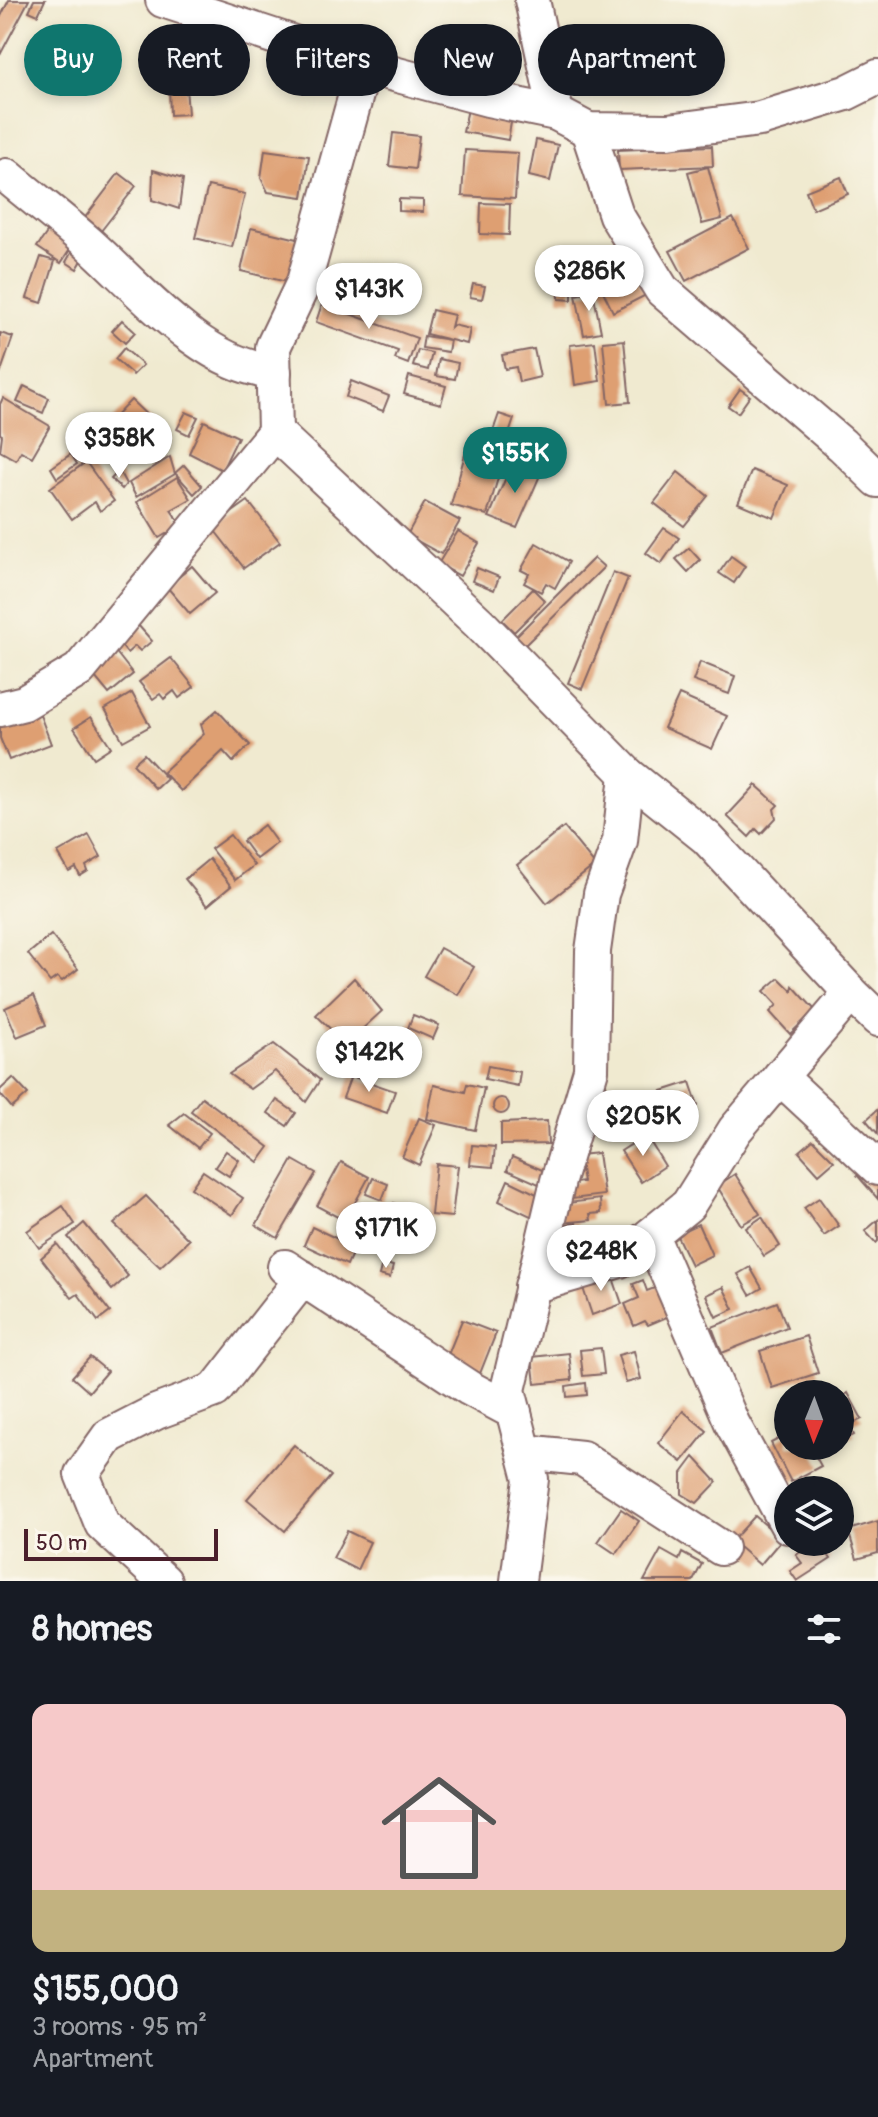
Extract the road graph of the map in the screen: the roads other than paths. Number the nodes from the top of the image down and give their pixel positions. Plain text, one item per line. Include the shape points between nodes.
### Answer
1 (163, 0) edge
2 (532, 0) edge
3 (266, 34) edge
4 (398, 75) edge
5 (878, 77) edge
6 (356, 96) edge
7 (556, 113) junction
8 (588, 130) junction
9 (7, 176) dead end
10 (274, 372) junction
11 (275, 432) junction
12 (878, 480) edge
13 (0, 709) edge
14 (627, 774) junction
15 (851, 993) junction
16 (878, 1019) edge
17 (780, 1077) junction
18 (878, 1168) edge
19 (651, 1235) junction
20 (532, 1286) junction
21 (514, 1412) junction
22 (525, 1452) junction
23 (774, 1500) edge
24 (721, 1548) dead end
25 (164, 1581) edge
26 (518, 1581) edge

1 - 3 street
2 - 7 street
4 - 7 street
5 - 8 street via 846,93 760,119 668,131
6 - 10 street via 304,282 273,347
7 - 8 street
8 - 12 street via 616,215 662,290
9 - 10 street via 162,313 219,353 254,370
10 - 11 street
11 - 13 street via 79,670 24,703
11 - 14 street via 479,623
14 - 15 street via 707,838
14 - 20 street via 620,841 601,894 593,951 591,1070
15 - 16 street
15 - 17 street
17 - 18 street
17 - 19 street via 735,1130 688,1205
19 - 20 street via 620,1260
19 - 23 street via 732,1423
20 - 21 street via 508,1390
21 - 22 street
21 - 25 street via 293,1272 215,1390 109,1436 82,1474 102,1524
22 - 24 street via 582,1458
22 - 26 street via 531,1479

